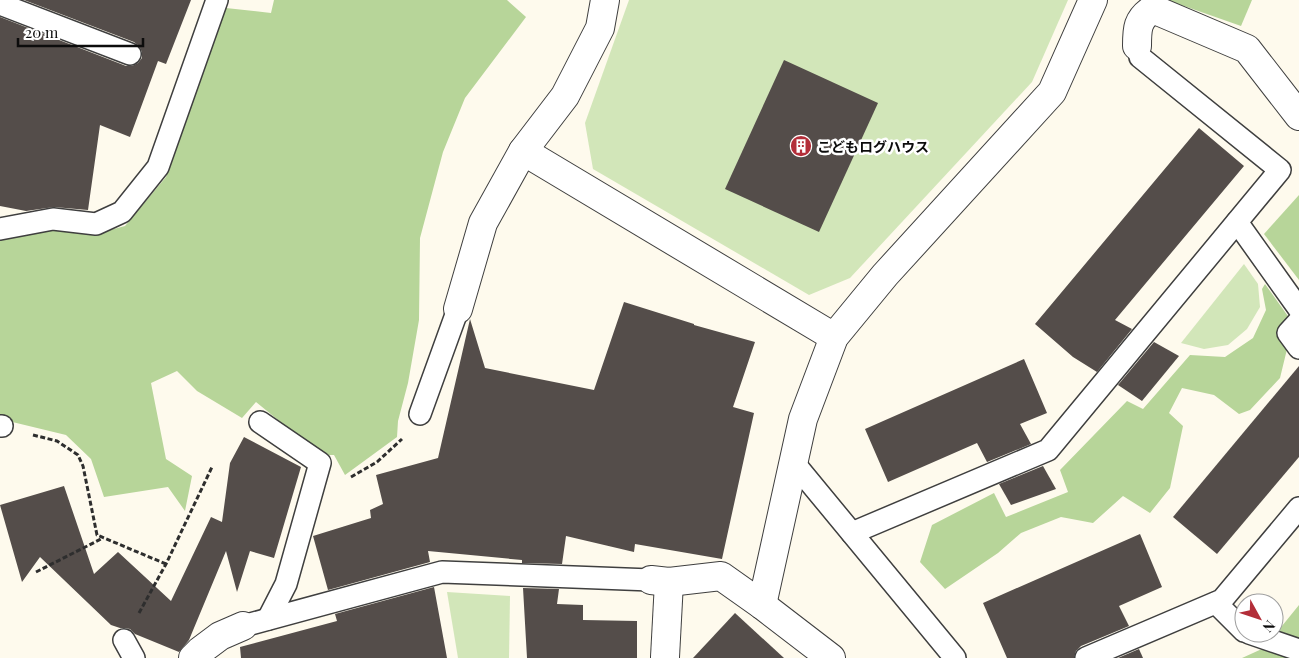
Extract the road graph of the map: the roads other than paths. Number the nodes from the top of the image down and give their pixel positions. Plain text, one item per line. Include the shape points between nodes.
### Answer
1 (217, 0) edge
2 (604, 0) edge
3 (1093, 0) edge
4 (0, 4) edge
5 (1138, 51) joint
6 (130, 54) dead end
7 (1299, 116) edge
8 (523, 151) junction
9 (1237, 222) junction
10 (0, 229) edge
11 (458, 309) joint
12 (1299, 309) edge
13 (1299, 321) edge
14 (834, 337) junction
15 (1299, 348) edge
16 (420, 414) road end
17 (260, 422) dead end
18 (794, 463) junction
19 (1299, 508) edge
20 (852, 533) junction
21 (660, 581) junction
22 (1216, 603) junction
23 (762, 605) junction
24 (1234, 621) edge
25 (256, 622) junction
26 (1278, 643) edge
27 (1299, 650) edge
28 (665, 657) edge
29 (192, 658) edge
30 (831, 658) edge
31 (955, 658) edge
32 (1086, 658) edge

1 - 10 lane via 158,167 122,212 96,224 53,219
2 - 8 street via 600,28 566,96
3 - 14 street via 1052,92 885,275
4 - 6 lane
5 - 7 street via 1137,28 1144,15 1153,9 1247,49
5 - 9 lane via 1280,170
8 - 11 street via 483,224
8 - 14 street
9 - 12 lane
9 - 20 lane via 1048,450
11 - 16 lane
13 - 15 lane via 1288,333
14 - 18 street via 803,419
17 - 25 lane via 320,463 286,584
18 - 20 lane
18 - 23 street
19 - 22 lane via 1222,600
20 - 31 lane
21 - 23 street via 721,576
21 - 25 lane via 442,572
21 - 28 street
22 - 24 lane
22 - 32 lane
23 - 30 street
25 - 29 street via 220,636
26 - 27 lane

